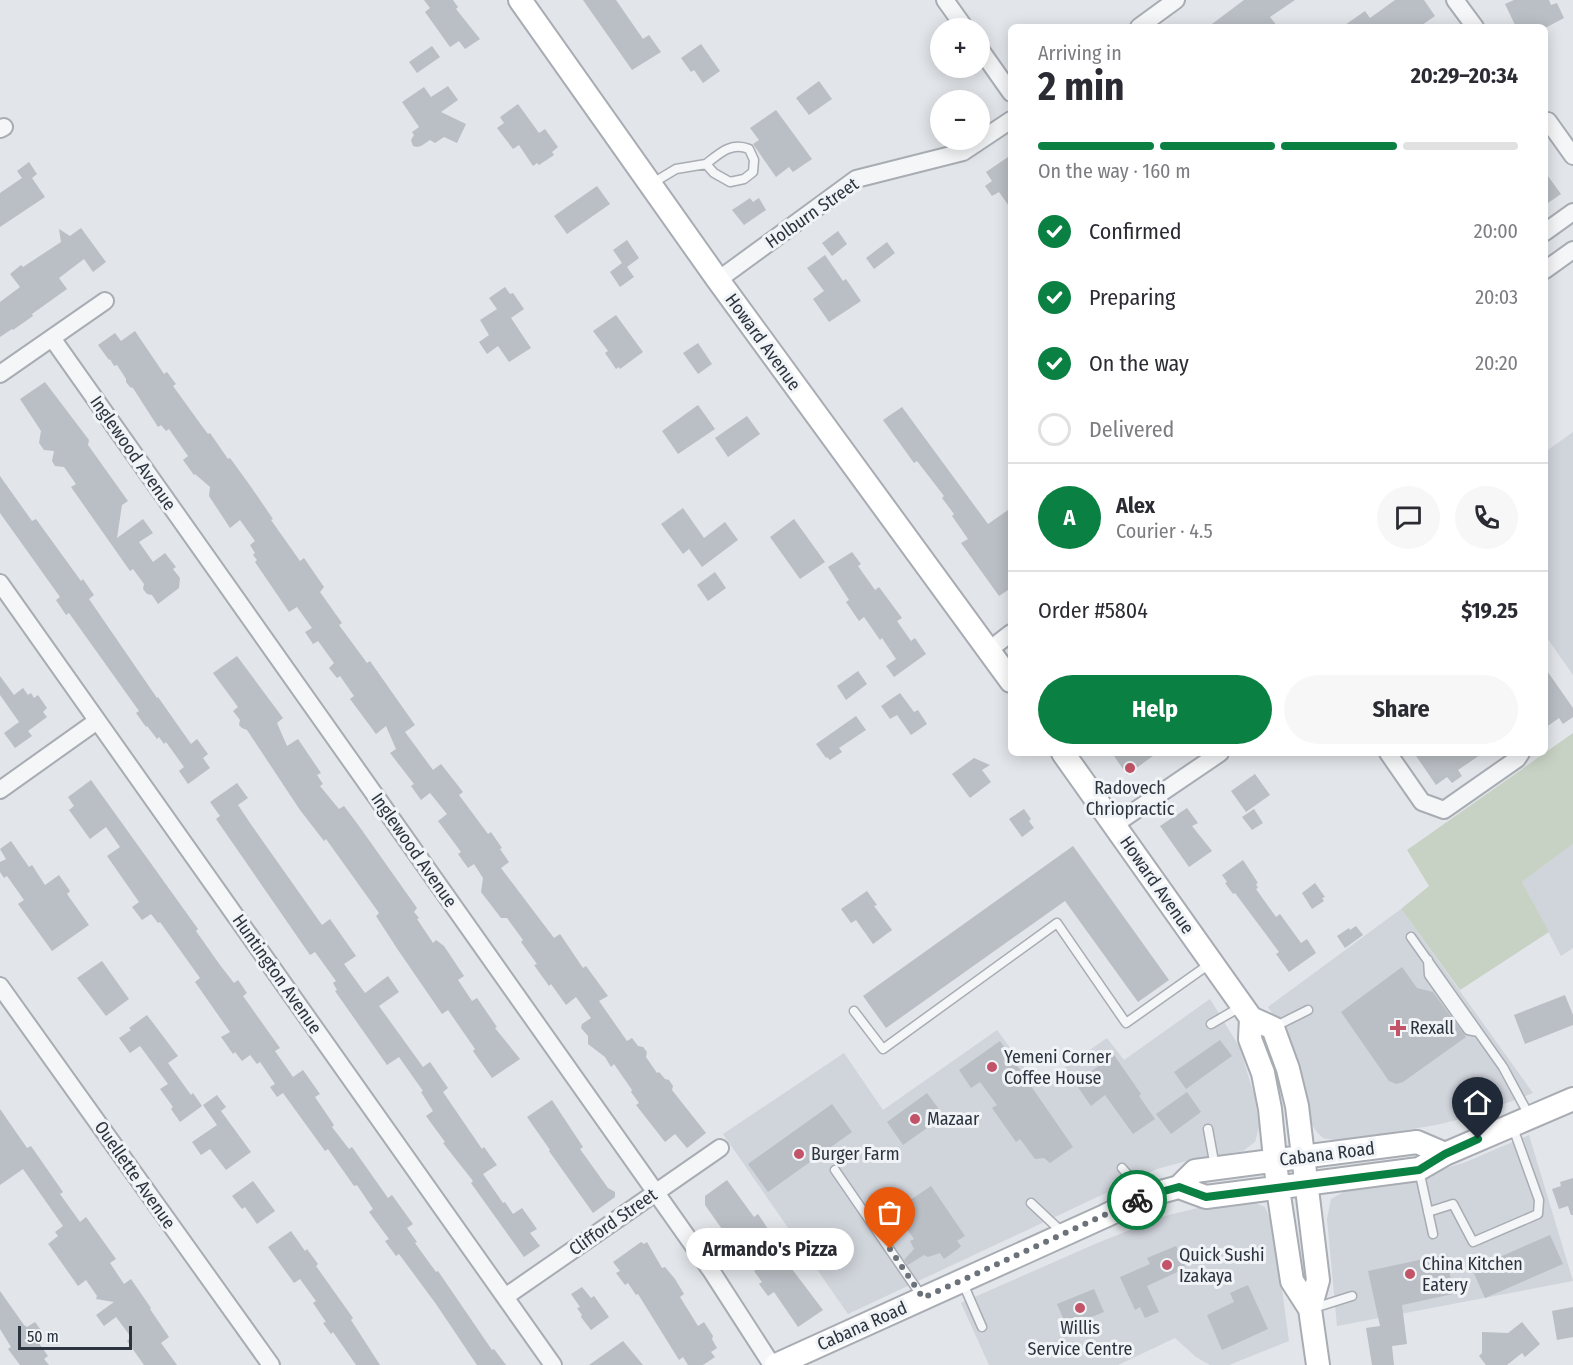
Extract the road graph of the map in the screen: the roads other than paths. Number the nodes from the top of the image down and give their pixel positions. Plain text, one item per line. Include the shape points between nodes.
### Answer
1 (520, 0) edge
2 (945, 0) edge
3 (1176, 0) edge
4 (1455, 0) edge
5 (958, 18) edge
6 (1143, 24) edge
7 (1472, 24) edge
8 (990, 63) edge
9 (1008, 89) edge
10 (1008, 122) edge
11 (1548, 122) dead end
12 (1573, 156) edge
13 (706, 164) junction
14 (650, 184) junction
15 (1573, 212) edge
16 (1548, 230) edge
17 (1573, 250) edge
18 (1548, 268) edge
19 (718, 280) junction
20 (105, 301) dead end
21 (52, 338) junction
22 (0, 374) edge
23 (0, 583) edge
24 (1008, 635) edge
25 (989, 650) junction
26 (1008, 677) edge
27 (97, 721) junction
28 (1064, 756) edge
29 (1216, 756) edge
30 (1390, 756) edge
31 (1519, 756) edge
32 (0, 790) edge
33 (1114, 825) junction
34 (1411, 937) dead end
35 (1212, 962) junction
36 (0, 986) edge
37 (1308, 1010) dead end
38 (854, 1011) dead end
39 (1247, 1012) junction
40 (1211, 1024) dead end
41 (1273, 1028) junction
42 (1573, 1099) edge
43 (1521, 1121) junction
44 (1208, 1129) dead end
45 (720, 1148) dead end
46 (1445, 1154) junction
47 (1303, 1157) junction
48 (1276, 1161) junction
49 (1122, 1168) dead end
50 (1215, 1168) junction
51 (836, 1170) dead end
52 (1419, 1170) junction
53 (1306, 1185) junction
54 (1179, 1187) junction
55 (1278, 1189) junction
56 (656, 1192) junction
57 (1146, 1196) junction
58 (1031, 1203) dead end
59 (1428, 1212) junction
60 (1433, 1234) dead end
61 (1064, 1235) junction
62 (962, 1281) junction
63 (1352, 1296) dead end
64 (505, 1297) junction
65 (923, 1298) junction
66 (1310, 1309) junction
67 (982, 1328) dead end
68 (271, 1365) edge
69 (553, 1365) edge
70 (774, 1365) edge
71 (1318, 1365) edge

1 - 14 street, Howard Avenue
2 - 5 street
3 - 6 street
4 - 7 street
8 - 9 street
10 - 19 street, Holburn Street via 963,152 856,180
11 - 12 street
13 - 13 lane via 730,182 753,172 754,160 749,148 733,146
13 - 14 lane via 676,169
14 - 19 street, Howard Avenue
15 - 16 street
17 - 18 street
19 - 25 street, Howard Avenue
20 - 21 street
21 - 22 street
21 - 56 street, Inglewood Avenue
23 - 27 street, Huntington Avenue
24 - 25 street
25 - 26 street, Howard Avenue
27 - 32 street
27 - 64 street, Huntington Avenue
28 - 33 street, Howard Avenue
29 - 33 street
30 - 31 street via 1422,802 1444,810
33 - 35 street, Howard Avenue
34 - 43 lane via 1428,960 1429,975 1468,1030 1478,1032 1503,1067
35 - 38 lane via 1126,1023 1057,923 883,1049
35 - 39 street, Howard Avenue
36 - 68 street, Ouellette Avenue
37 - 41 lane
39 - 40 lane
39 - 41 street
39 - 48 street via 1250,1040 1263,1073
41 - 47 street via 1297,1106
42 - 43 street, Cabana Road
43 - 46 street, Cabana Road
43 - 59 lane via 1539,1200 1538,1214 1473,1242 1453,1204
44 - 50 lane
45 - 56 street, Clifford Street
46 - 47 street, Cabana Road via 1417,1142
46 - 52 street, Cabana Road
47 - 48 street, Cabana Road
47 - 53 street
48 - 50 street, Cabana Road
48 - 55 street
49 - 57 lane
50 - 54 street, Cabana Road via 1195,1171
51 - 65 lane
52 - 53 street, Cabana Road
52 - 59 lane
53 - 55 street, Cabana Road
53 - 66 street via 1318,1280
54 - 55 street, Cabana Road via 1206,1197
54 - 57 street, Cabana Road
55 - 66 street via 1292,1281
56 - 64 street, Clifford Street
56 - 70 street, Inglewood Avenue
57 - 61 street, Cabana Road
58 - 61 lane
59 - 60 lane
61 - 62 street, Cabana Road
62 - 65 street, Cabana Road
62 - 67 lane
63 - 66 lane
64 - 69 street, Huntington Avenue
65 - 70 street, Cabana Road
66 - 71 street

